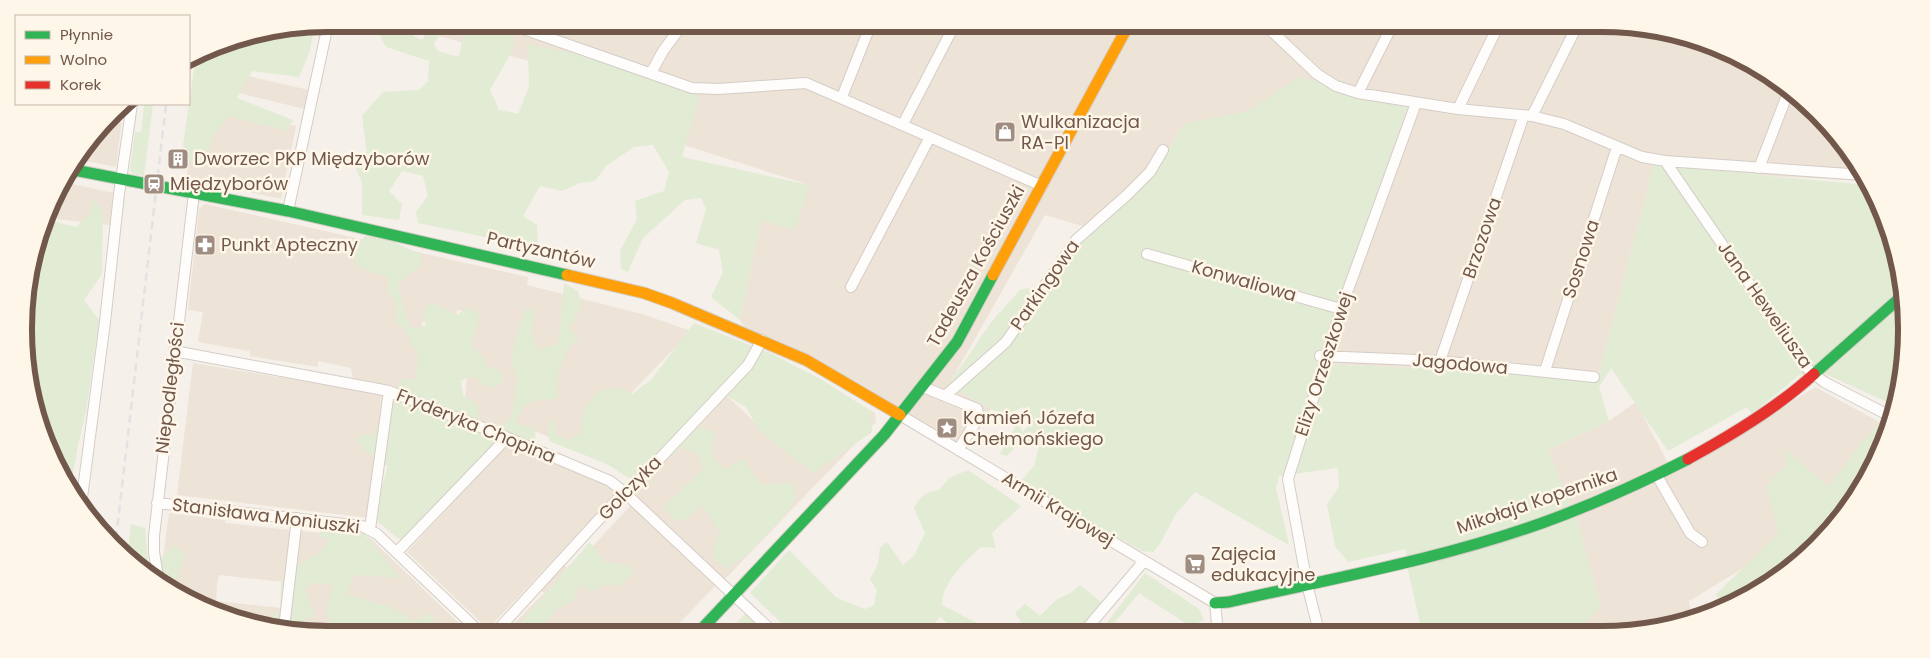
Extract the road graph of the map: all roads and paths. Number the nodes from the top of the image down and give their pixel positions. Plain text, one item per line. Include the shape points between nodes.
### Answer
1 (326, 32) edge
2 (532, 32) edge
3 (677, 32) edge
4 (868, 32) edge
5 (951, 32) edge
6 (1125, 32) edge
7 (1272, 32) edge
8 (1389, 32) edge
9 (1495, 32) edge
10 (1574, 32) edge
11 (651, 73) junction
12 (1358, 93) junction
13 (842, 97) junction
14 (1786, 98) edge
15 (1416, 103) junction
16 (131, 108) edge
17 (1458, 109) junction
18 (1528, 116) junction
19 (903, 124) junction
20 (930, 137) junction
21 (1617, 146) junction
22 (1163, 150) dead end
23 (1665, 161) junction
24 (1759, 168) junction
25 (78, 171) edge
26 (1854, 174) edge
27 (121, 179) junction
28 (1042, 186) junction
29 (194, 193) junction
30 (288, 211) junction
31 (1146, 254) dead end
32 (850, 287) dead end
33 (1896, 301) edge
34 (1341, 309) junction
35 (762, 340) junction
36 (174, 351) junction
37 (1323, 356) junction
38 (1440, 361) junction
39 (1545, 371) junction
40 (1814, 375) junction
41 (1594, 376) dead end
42 (923, 387) junction
43 (389, 391) junction
44 (944, 396) junction
45 (1885, 413) edge
46 (900, 415) junction
47 (506, 437) junction
48 (958, 450) junction
49 (1656, 474) junction
50 (624, 492) junction
51 (82, 494) edge
52 (157, 503) junction
53 (297, 518) junction
54 (370, 529) junction
55 (1702, 542) dead end
56 (397, 552) junction
57 (1144, 561) junction
58 (157, 570) edge
59 (1307, 584) junction
60 (733, 596) junction
61 (1215, 603) junction
62 (285, 622) edge
63 (474, 626) edge
64 (501, 626) edge
65 (705, 626) edge
66 (766, 626) edge
67 (1089, 626) edge
68 (1217, 626) edge
69 (1318, 626) edge

1 - 30 street
2 - 11 street
3 - 11 street
4 - 13 street
5 - 19 street
6 - 28 street, Tadeusza Kościuszki
7 - 12 street via 1317,74 1336,86
8 - 12 street
9 - 17 street
10 - 18 street, Brzozowa
11 - 13 street via 692,88 806,83
12 - 15 street
13 - 19 street
14 - 24 street
15 - 17 street
15 - 34 street, Elizy Orzeszkowej
16 - 27 street
17 - 18 street
18 - 21 street via 1564,124
18 - 38 street, Brzozowa
19 - 20 street
20 - 28 street
20 - 32 street
21 - 23 street via 1642,157
21 - 39 street, Sosnowa
22 - 44 street, Parkingowa via 1150,172 1076,240 1006,342
23 - 24 street
23 - 40 street, Jana Heweliusza
24 - 26 street
25 - 27 street, Partyzantów
27 - 29 street, Partyzantów
27 - 51 street
28 - 42 street, Tadeusza Kościuszki via 957,342
29 - 30 street, Partyzantów
29 - 36 street, Niepodległości
30 - 35 street, Partyzantów via 622,287 672,303
31 - 34 street, Konwaliowa
33 - 40 street, Mikołaja Kopernika
34 - 37 street, Elizy Orzeszkowej
35 - 46 street, Partyzantów via 806,360
35 - 50 street, Golczyka via 748,365 632,488
36 - 43 street, Fryderyka Chopina
36 - 52 street, Niepodległości
37 - 38 street, Jagodowa
37 - 59 street, Elizy Orzeszkowej via 1288,480
38 - 39 street, Jagodowa
39 - 41 street, Jagodowa
40 - 45 street, Jana Heweliusza
40 - 49 street, Mikołaja Kopernika via 1748,423
42 - 44 street
42 - 46 street, Tadeusza Kościuszki
43 - 47 street, Fryderyka Chopina
43 - 54 street
44 - 48 street via 978,410 979,417
46 - 48 street, Armii Krajowej
46 - 60 street, Tadeusza Kościuszki
47 - 50 street, Fryderyka Chopina via 610,481
47 - 56 street
48 - 57 street, Armii Krajowej
49 - 55 street via 1690,532
49 - 59 street, Mikołaja Kopernika via 1581,508 1505,535
50 - 60 street, Fryderyka Chopina
50 - 64 street, Golczyka
52 - 53 street, Stanisława Moniuszki
52 - 58 street, Niepodległości via 153,546
53 - 54 street, Stanisława Moniuszki
53 - 62 street
54 - 56 street, Stanisława Moniuszki
56 - 63 street, Stanisława Moniuszki
57 - 61 street, Armii Krajowej
57 - 67 street
59 - 61 street, Mikołaja Kopernika
59 - 69 street, Elizy Orzeszkowej
60 - 65 street, Tadeusza Kościuszki
60 - 66 street, Fryderyka Chopina
61 - 68 street

